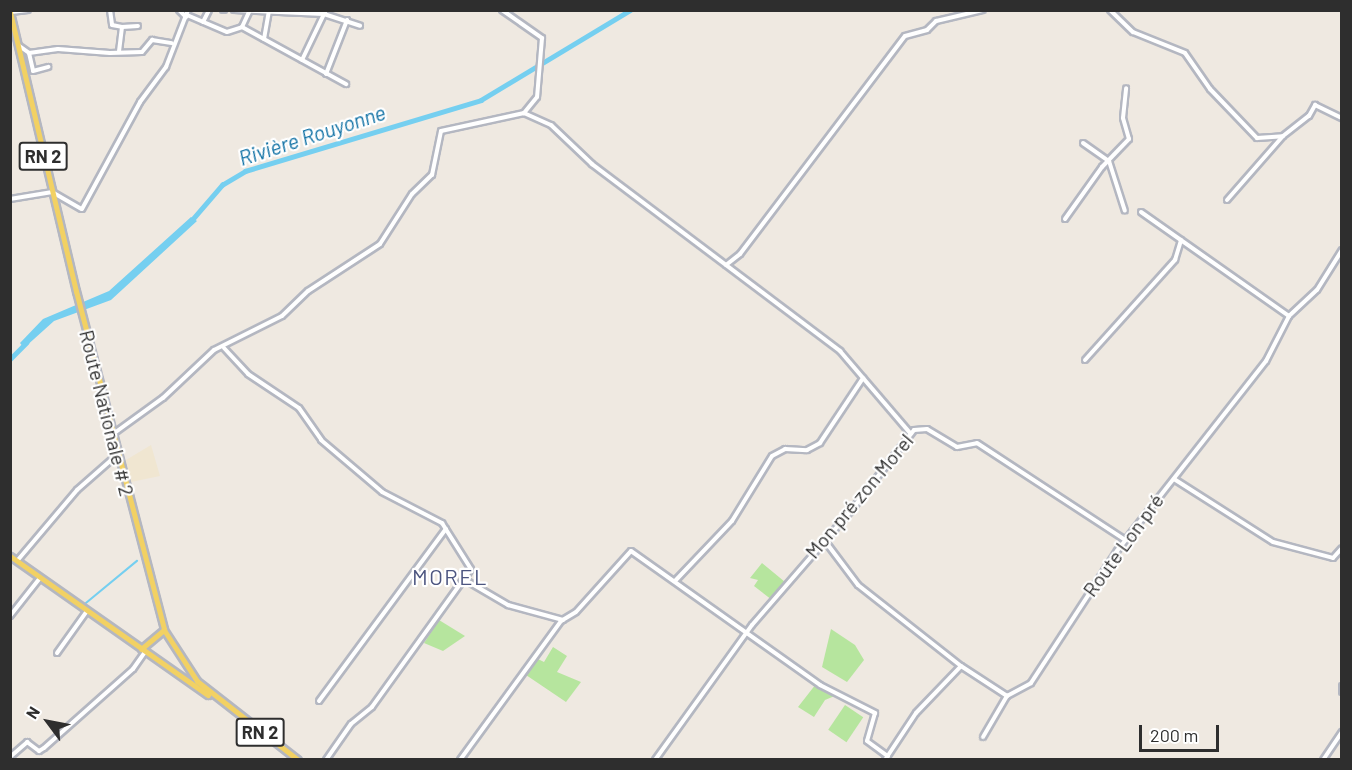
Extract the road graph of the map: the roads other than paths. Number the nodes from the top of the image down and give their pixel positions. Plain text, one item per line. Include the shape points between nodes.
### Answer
1 (28, 10) edge
2 (110, 10) edge
3 (179, 10) edge
4 (209, 10) edge
5 (234, 10) edge
6 (502, 10) edge
7 (983, 10) edge
8 (1110, 10) edge
9 (250, 11) edge
10 (11, 12) edge
11 (269, 12) edge
12 (325, 12) edge
13 (187, 14) edge
14 (346, 20) junction
15 (203, 22) junction
16 (360, 26) dead end
17 (122, 27) junction
18 (138, 27) dead end
19 (242, 27) junction
20 (264, 39) junction
21 (172, 43) junction
22 (18, 45) junction
23 (119, 52) junction
24 (29, 53) junction
25 (302, 60) junction
26 (48, 67) dead end
27 (326, 74) junction
28 (346, 84) dead end
29 (1126, 88) dead end
30 (524, 113) junction
31 (1341, 118) edge
32 (1283, 136) junction
33 (1083, 142) dead end
34 (1109, 161) junction
35 (52, 192) junction
36 (10, 199) edge
37 (1227, 201) dead end
38 (1125, 212) dead end
39 (1142, 212) dead end
40 (1065, 219) dead end
41 (1181, 240) junction
42 (1341, 250) edge
43 (726, 265) junction
44 (1289, 316) junction
45 (224, 348) junction
46 (1085, 360) dead end
47 (863, 378) junction
48 (113, 434) junction
49 (911, 434) junction
50 (117, 455) junction
51 (1174, 479) junction
52 (446, 529) junction
53 (825, 541) junction
54 (1125, 541) junction
55 (1341, 548) edge
56 (10, 556) edge
57 (1333, 558) junction
58 (17, 561) junction
59 (1341, 562) edge
60 (40, 578) junction
61 (467, 581) junction
62 (675, 581) junction
63 (87, 611) junction
64 (10, 616) edge
65 (563, 620) junction
66 (164, 630) junction
67 (745, 634) junction
68 (143, 651) junction
69 (57, 653) dead end
70 (961, 666) junction
71 (1341, 686) edge
72 (1341, 692) edge
73 (1007, 696) junction
74 (319, 701) dead end
75 (223, 704) junction
76 (1341, 732) edge
77 (983, 737) dead end
78 (10, 757) edge
79 (886, 758) edge
80 (298, 759) edge
81 (326, 759) edge
82 (460, 759) edge
83 (655, 759) edge
84 (1323, 759) edge

1 - 10 street
2 - 17 street via 112,25
3 - 13 street
4 - 15 street
5 - 9 street
6 - 30 street via 542,38 537,97
7 - 43 street via 936,21 927,30 905,36 740,254
8 - 32 street via 1133,32 1185,53 1210,89 1257,138
9 - 11 street
9 - 19 street
10 - 22 main road, Route Nationale # 2 / RN 2
11 - 12 street
11 - 20 street
12 - 14 street
12 - 25 street
13 - 15 street
13 - 21 street
14 - 16 street
14 - 27 street
15 - 19 street via 223,32
17 - 18 street
17 - 23 street
19 - 20 street
20 - 25 street
21 - 23 street via 152,40 142,52
21 - 35 street via 166,68 140,102 82,209
22 - 24 street
22 - 35 main road, Route Nationale # 2 / RN 2
23 - 24 street via 58,49
24 - 26 street via 33,71
25 - 27 street
27 - 28 street
29 - 34 street via 1123,118 1129,139
30 - 43 street via 551,125 592,164
30 - 45 street via 441,131 432,175 412,194 380,244 308,291 282,316
31 - 32 street via 1315,105 1309,116
32 - 37 street
33 - 34 street
34 - 38 street
34 - 40 street
35 - 36 street
35 - 48 main road, Route Nationale # 2 / RN 2
39 - 41 street
41 - 44 street
41 - 46 street via 1174,261
42 - 44 street, Route Lon pré via 1317,290
43 - 47 street via 840,351
44 - 51 street, Route Lon pré via 1266,361
45 - 48 street via 214,350 163,398
45 - 52 street via 248,374 299,408 321,440 382,492 427,512
47 - 49 street
47 - 62 street via 820,443 807,450 785,449 772,456 732,521
48 - 50 main road, Route Nationale # 2 / RN 2
49 - 53 street, Mon pré zon Morel
49 - 54 street, Mon pré zon Morel via 927,429 957,447 977,443
50 - 58 street via 77,490
50 - 66 main road, Route Nationale # 2 / RN 2
51 - 54 street, Route Lon pré
51 - 57 street via 1273,542
52 - 61 street via 471,569
52 - 74 street
53 - 67 street, Mon pré zon Morel
53 - 70 street via 858,585
54 - 73 street, Route Lon pré via 1031,683
55 - 57 street
56 - 58 main road
57 - 59 street
58 - 60 main road
60 - 63 main road
60 - 64 street
61 - 65 street via 508,605
61 - 81 street via 372,707 351,724
62 - 65 street via 637,553 627,552
62 - 67 street
63 - 68 main road
63 - 69 street
65 - 82 street
66 - 68 main road
66 - 75 main road, Route Nationale # 2 / RN 2 via 190,673
67 - 79 street via 820,685 875,713 867,741
67 - 83 street, Mon pré zon Morel
68 - 75 main road
68 - 78 street via 133,669 44,748 37,750 27,742
70 - 73 street
70 - 79 street via 916,712
71 - 72 street
73 - 77 street
75 - 80 main road, Route Nationale # 2 / RN 2
76 - 84 street

